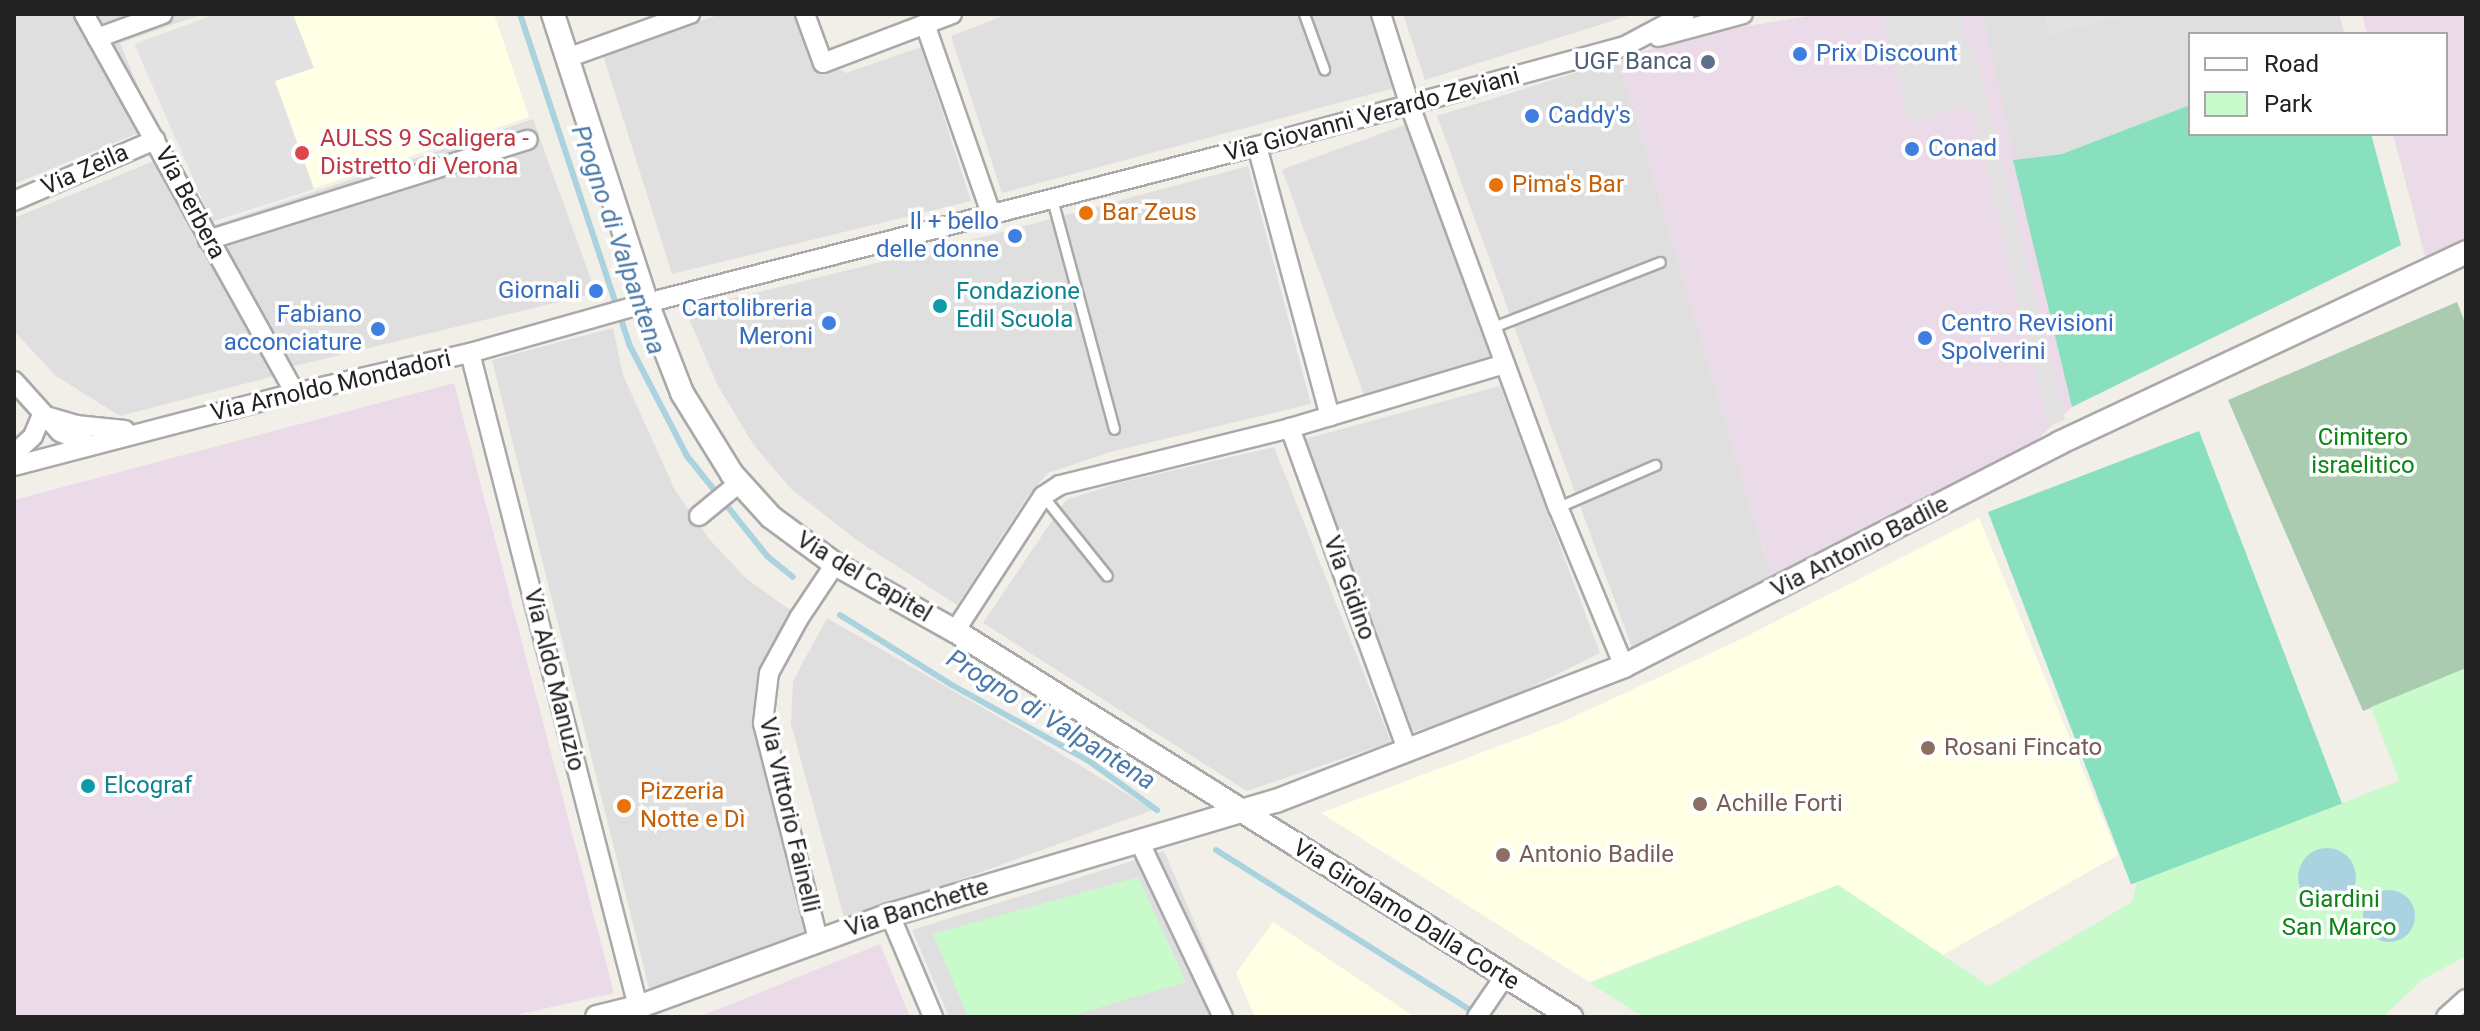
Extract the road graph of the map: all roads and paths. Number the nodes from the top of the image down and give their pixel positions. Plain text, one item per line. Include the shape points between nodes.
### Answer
1 (84, 14) edge
2 (163, 14) edge
3 (553, 14) edge
4 (690, 14) edge
5 (805, 14) edge
6 (952, 14) edge
7 (1304, 14) edge
8 (1381, 14) edge
9 (1685, 14) edge
10 (1743, 14) edge
11 (925, 24) junction
12 (97, 38) junction
13 (1625, 46) junction
14 (567, 58) junction
15 (1324, 69) dead end
16 (1409, 103) junction
17 (155, 140) junction
18 (528, 140) dead end
19 (1257, 146) junction
20 (1052, 199) junction
21 (14, 201) edge
22 (991, 213) junction
23 (208, 240) junction
24 (2466, 252) edge
25 (1660, 262) dead end
26 (640, 304) junction
27 (1493, 327) junction
28 (470, 353) junction
29 (1505, 364) junction
30 (14, 381) edge
31 (295, 393) junction
32 (42, 415) junction
33 (1330, 416) junction
34 (156, 428) junction
35 (1290, 428) junction
36 (1114, 429) dead end
37 (92, 445) junction
38 (14, 454) edge
39 (1655, 465) dead end
40 (14, 466) edge
41 (732, 489) junction
42 (1043, 496) junction
43 (1558, 507) junction
44 (699, 516) dead end
45 (835, 564) junction
46 (1107, 576) dead end
47 (955, 631) junction
48 (1624, 666) junction
49 (1407, 749) junction
50 (1242, 812) junction
51 (1139, 841) junction
52 (890, 915) junction
53 (818, 939) junction
54 (1505, 976) junction
55 (2466, 999) edge
56 (638, 1007) junction
57 (1480, 1013) edge
58 (597, 1017) edge
59 (933, 1017) edge
60 (1223, 1017) edge
61 (1571, 1017) edge
62 (2446, 1017) edge

1 - 12 street, Via Berbera
2 - 12 street
3 - 14 street, Via del Capitel
4 - 14 street
5 - 11 street via 823,63
6 - 11 street
7 - 15 lane
8 - 16 street
9 - 13 street, Via Giovanni Verardo Zeviani
10 - 13 street
11 - 22 street
12 - 17 street, Via Berbera
13 - 16 street, Via Giovanni Verardo Zeviani
14 - 26 street, Via del Capitel
16 - 19 street, Via Giovanni Verardo Zeviani
16 - 27 street
17 - 21 street, Via Zeila
17 - 23 street, Via Berbera
18 - 23 street
19 - 20 street, Via Giovanni Verardo Zeviani
19 - 33 street
20 - 22 street, Via Giovanni Verardo Zeviani
20 - 36 lane
22 - 26 street, Via Giovanni Verardo Zeviani
23 - 31 street, Via Berbera
24 - 48 street, Via Antonio Badile via 2059,443
25 - 27 lane
26 - 28 street, Via Arnoldo Mondadori
26 - 41 street, Via del Capitel
27 - 29 street
28 - 31 street, Via Arnoldo Mondadori
28 - 56 street, Via Aldo Manuzio
29 - 33 street
29 - 43 street
30 - 32 street
31 - 34 street, Via Arnoldo Mondadori
32 - 34 street via 102,429
32 - 37 street via 66,437
32 - 38 street via 33,436
33 - 35 street
34 - 37 street, Via Arnoldo Mondadori
35 - 42 street via 1060,485
35 - 49 street, Via Gidino
37 - 40 street, Via Arnoldo Mondadori
39 - 43 lane
41 - 44 street
41 - 45 street, Via del Capitel
42 - 46 lane
42 - 47 street
43 - 48 street
45 - 47 street, Via del Capitel
45 - 53 street, Via Vittorio Fainelli via 769,673 763,723
47 - 50 street, Via del Capitel
48 - 49 street, Via Antonio Badile
49 - 50 street, Via Antonio Badile
50 - 51 street, Via Banchette
50 - 54 street, Via Girolamo Dalla Corte
51 - 52 street, Via Banchette
51 - 60 street
52 - 53 street, Via Banchette
52 - 59 street
53 - 56 street, Via Banchette
54 - 57 street
54 - 61 street, Via Girolamo Dalla Corte
55 - 62 street
56 - 58 street, Via Banchette

